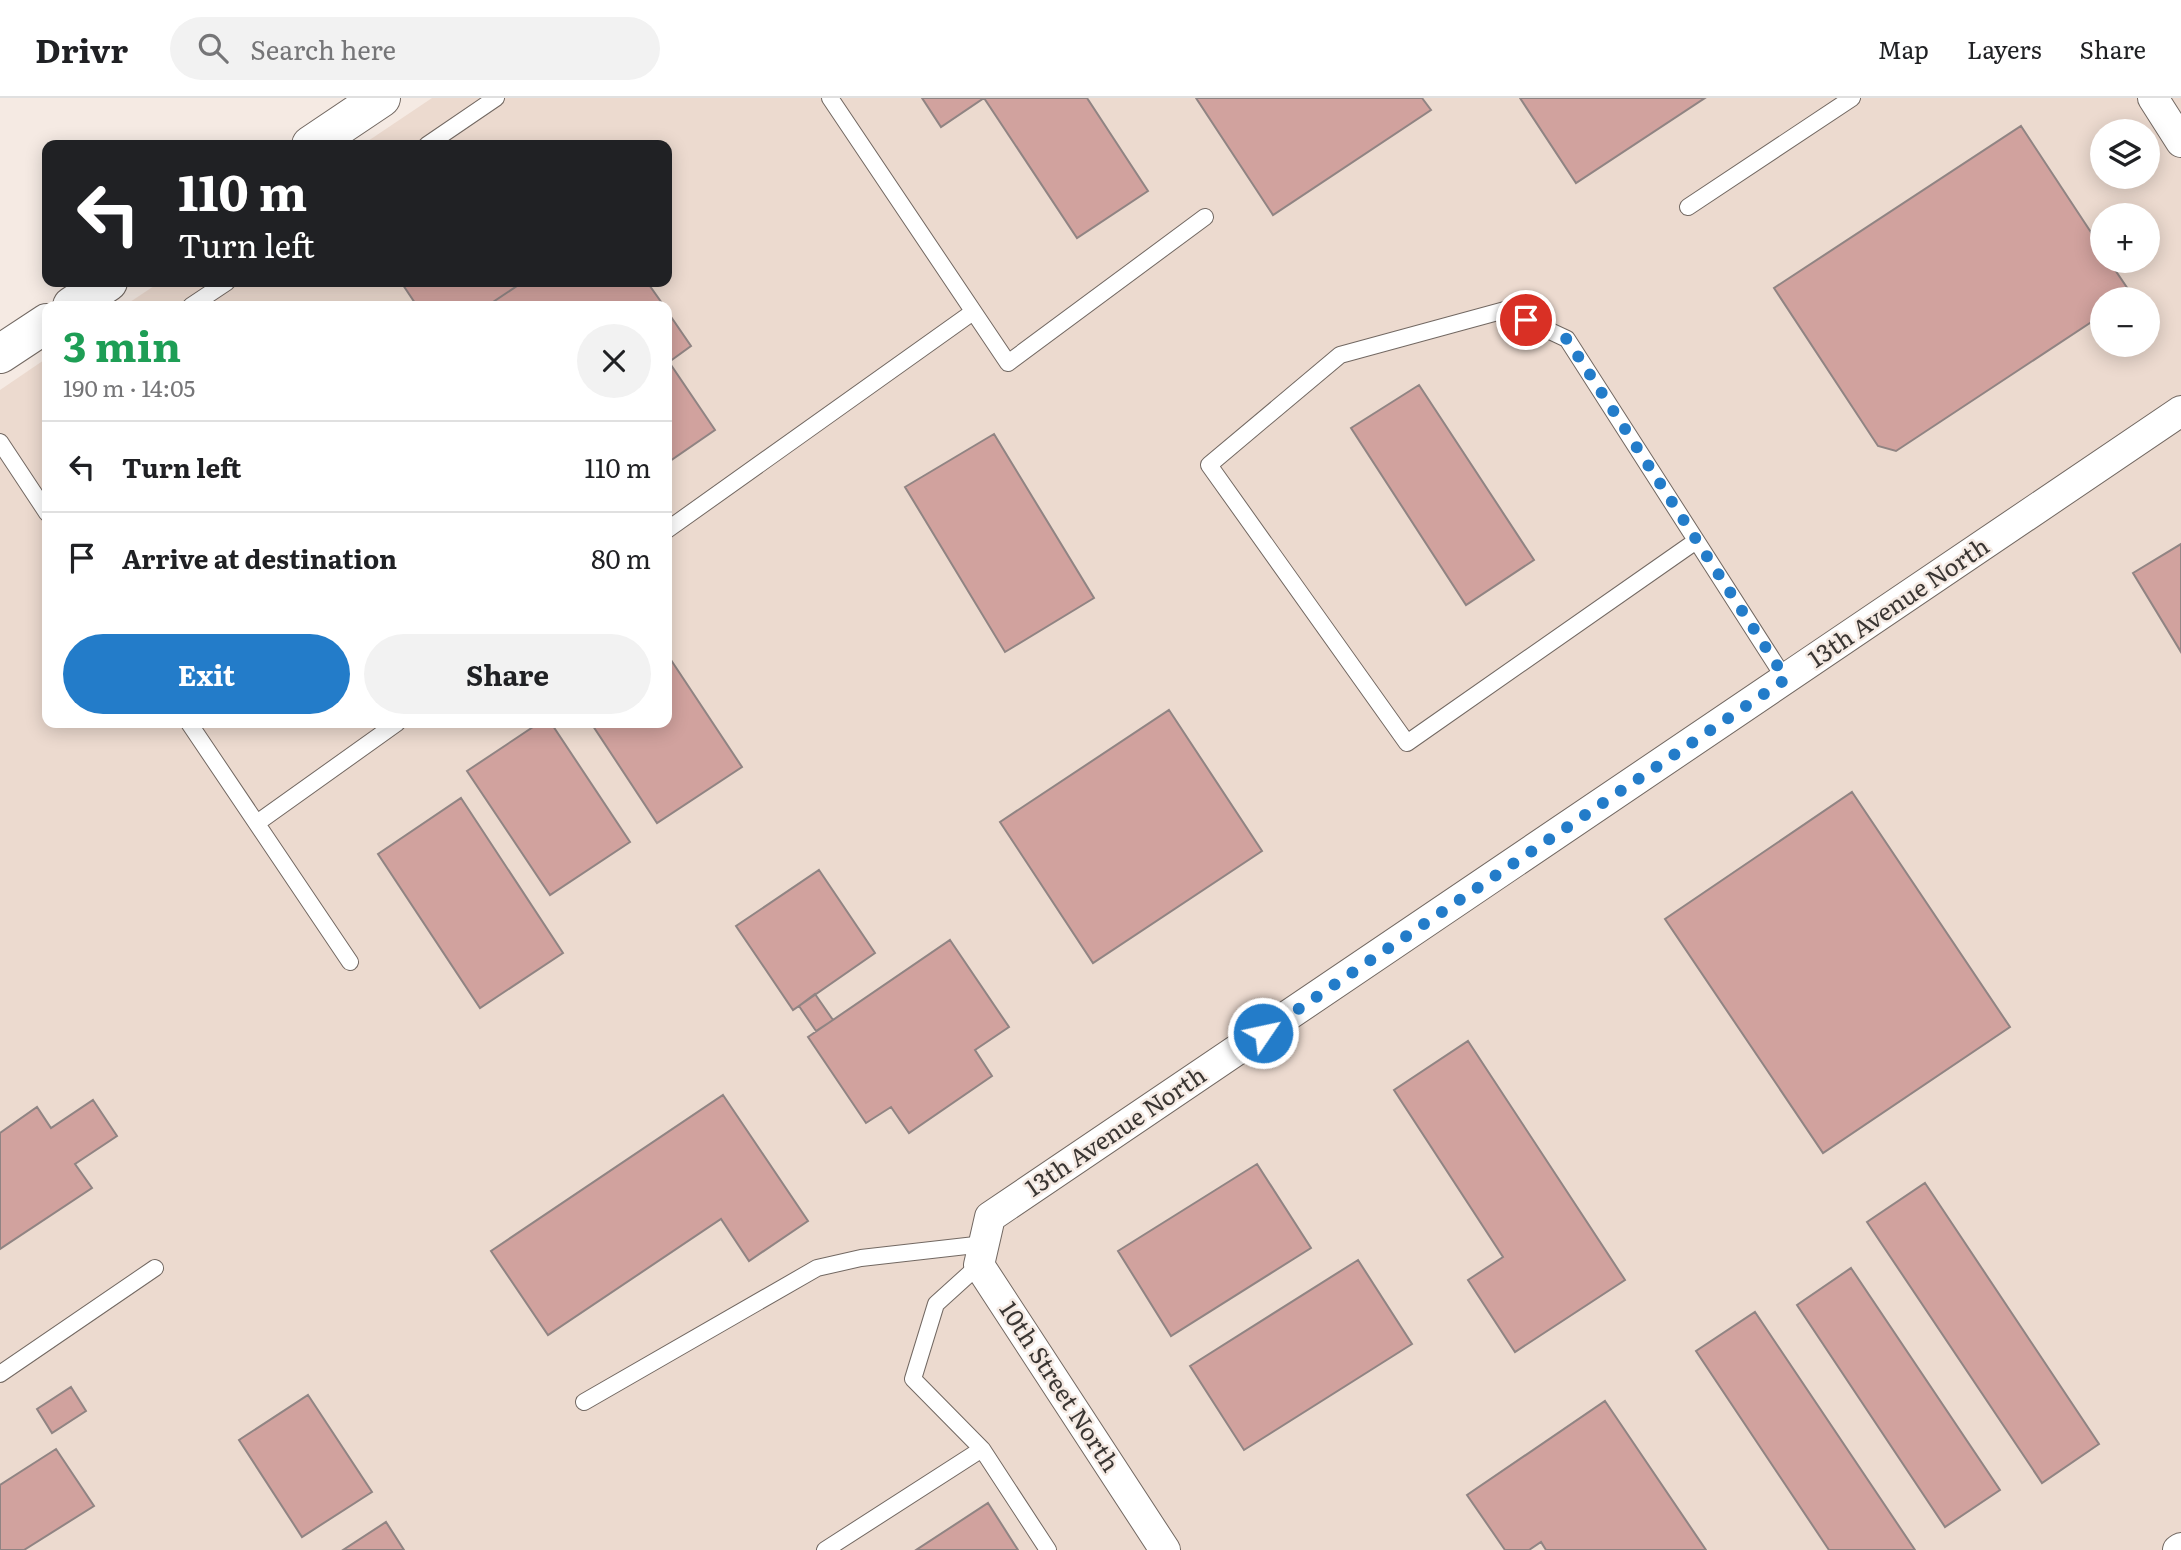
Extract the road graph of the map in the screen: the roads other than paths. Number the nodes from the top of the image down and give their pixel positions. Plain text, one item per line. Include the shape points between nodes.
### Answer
1 (381, 98) edge
2 (496, 98) edge
3 (830, 98) edge
4 (1852, 98) edge
5 (2153, 98) edge
6 (318, 140) edge
7 (434, 140) edge
8 (2181, 142) edge
9 (1688, 207) dead end
10 (1206, 216) dead end
11 (220, 287) edge
12 (198, 301) edge
13 (973, 312) junction
14 (42, 326) edge
15 (0, 354) edge
16 (2181, 411) edge
17 (0, 442) edge
18 (42, 505) edge
19 (672, 526) edge
20 (1696, 541) junction
21 (1786, 679) junction
22 (192, 728) edge
23 (390, 728) edge
24 (257, 823) junction
25 (350, 962) dead end
26 (984, 1242) junction
27 (155, 1268) dead end
28 (0, 1374) edge
29 (584, 1402) dead end
30 (982, 1449) junction
31 (825, 1550) edge
32 (1048, 1550) edge
33 (1165, 1550) edge

1 - 6 street
2 - 7 lane
3 - 13 lane
4 - 9 lane
5 - 8 street
10 - 13 lane via 1008,363
11 - 12 lane
13 - 19 lane
14 - 15 street
16 - 21 street, 13th Avenue North
17 - 18 lane
20 - 20 lane via 1567,339 1505,310 1340,355 1209,466 1407,743
20 - 21 lane
21 - 26 street, 13th Avenue North
22 - 24 lane
23 - 24 lane
24 - 25 lane
26 - 29 lane via 817,1268
26 - 30 lane via 936,1304 913,1379
26 - 33 street, 10th Street North
27 - 28 lane
30 - 31 lane
30 - 32 lane

